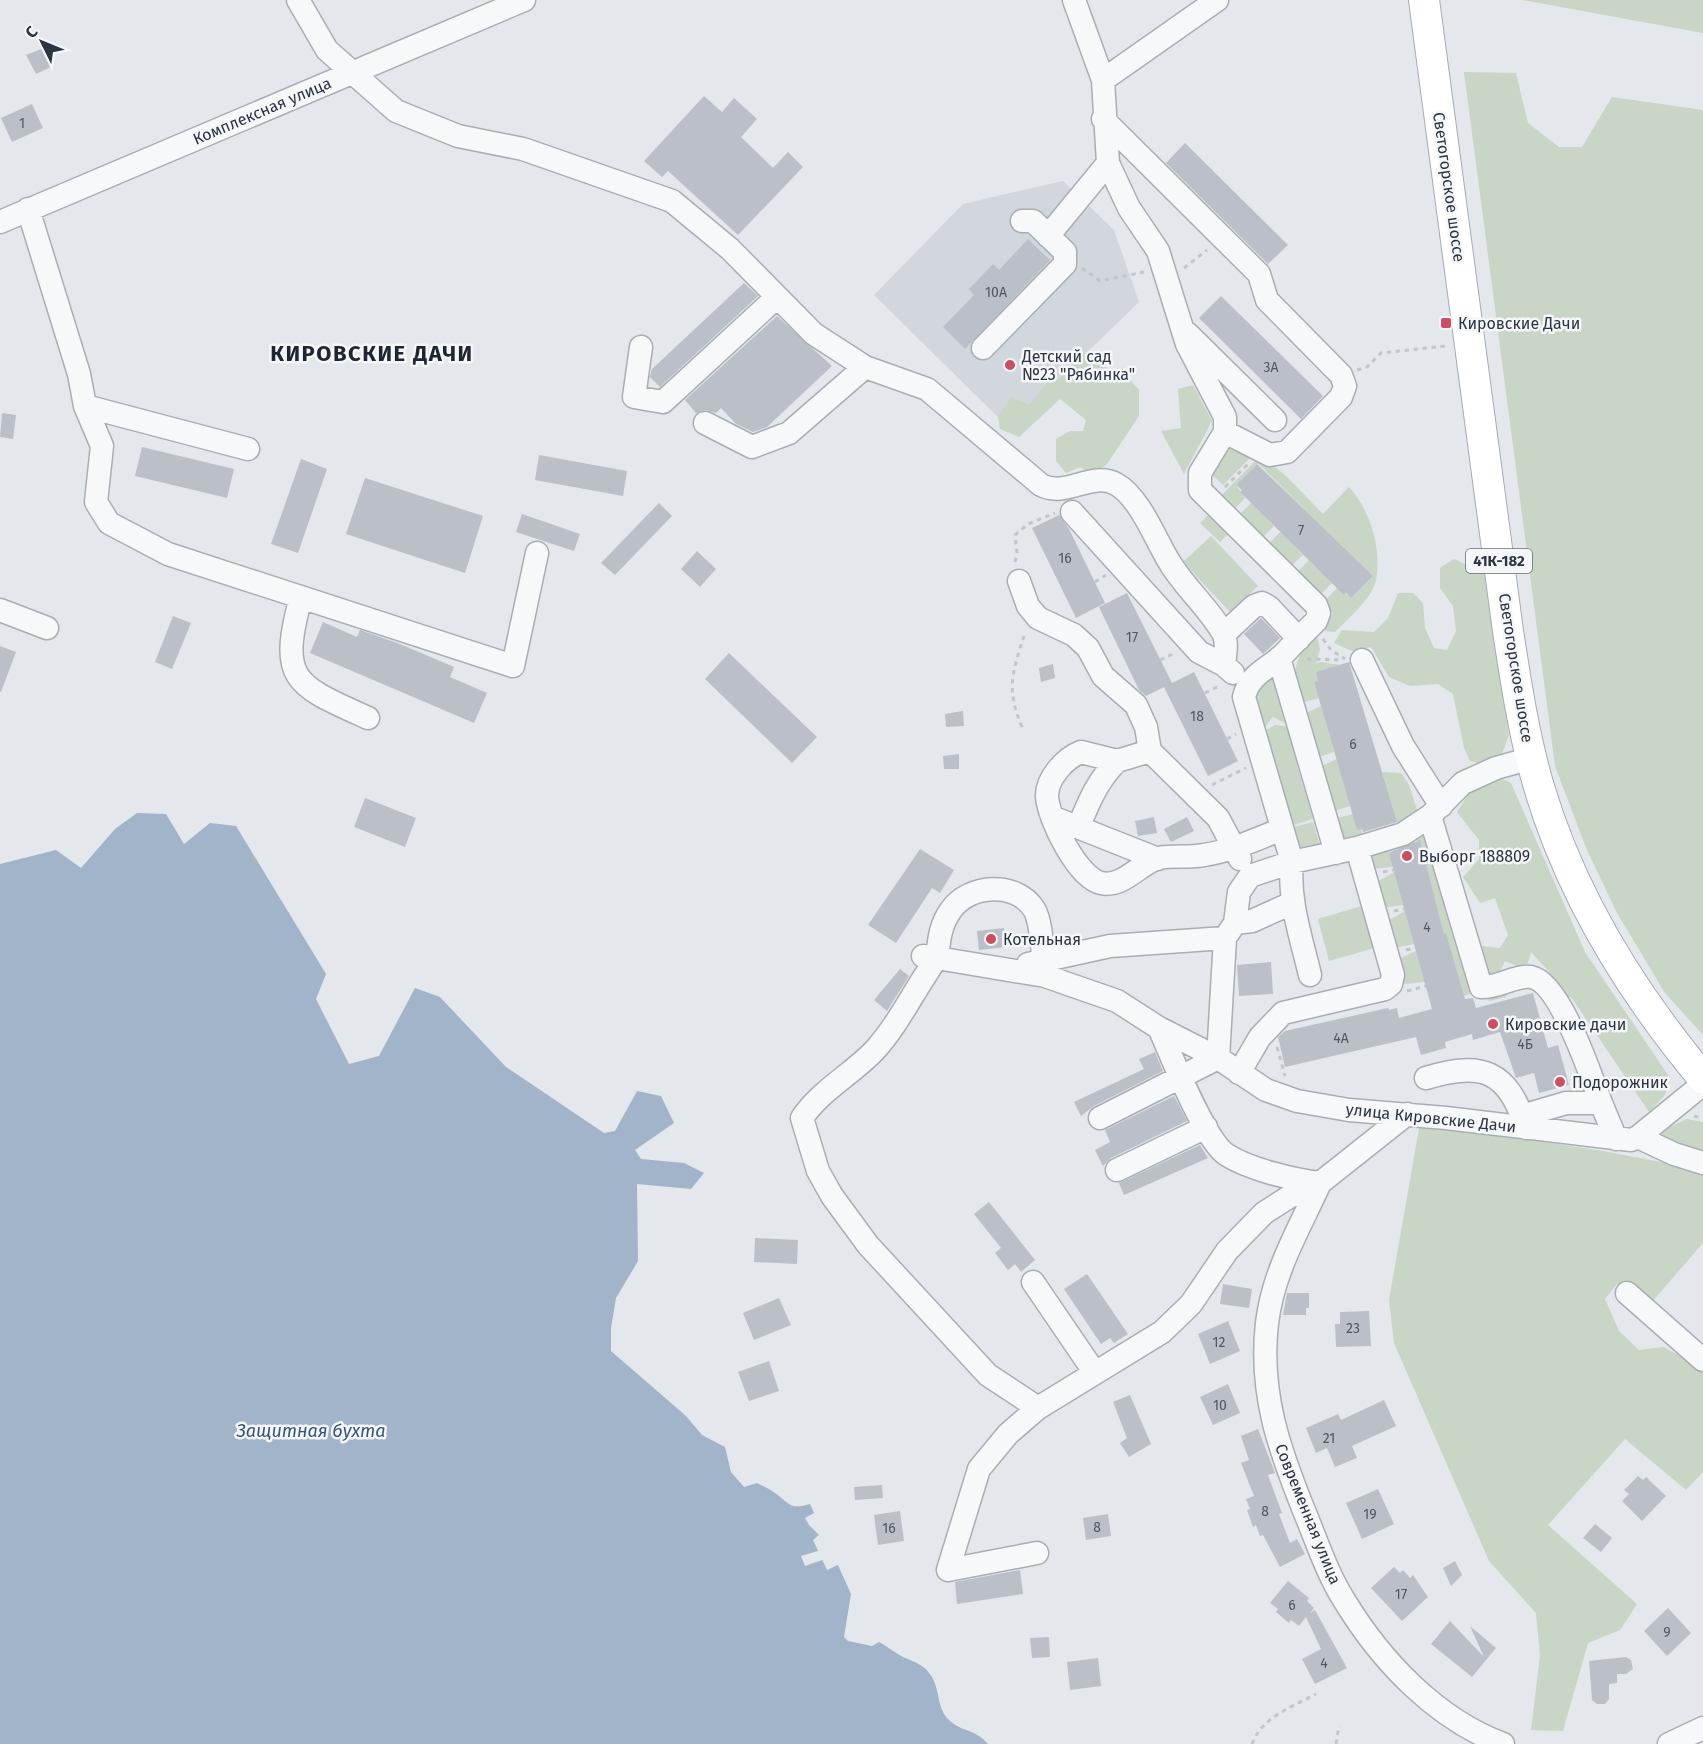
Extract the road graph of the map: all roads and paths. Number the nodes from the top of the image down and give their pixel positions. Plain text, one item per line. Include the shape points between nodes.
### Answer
1 (298, 0) edge
2 (524, 0) edge
3 (1074, 0) edge
4 (1217, 0) edge
5 (1424, 0) edge
6 (351, 73) junction
7 (1103, 80) junction
8 (1103, 119) junction
9 (1108, 162) junction
10 (27, 209) junction
11 (1022, 221) dead end
12 (0, 222) edge
13 (1048, 236) junction
14 (1222, 237) junction
15 (1065, 264) junction
16 (1129, 275) dead end
17 (1168, 282) junction
18 (777, 297) junction
19 (1182, 328) junction
20 (1452, 345) dead end
21 (641, 347) dead end
22 (983, 348) dead end
23 (1367, 366) dead end
24 (865, 368) junction
25 (1248, 394) junction
26 (85, 406) junction
27 (1275, 420) dead end
28 (705, 423) dead end
29 (1225, 424) junction
30 (248, 449) dead end
31 (1262, 451) junction
32 (1211, 501) junction
33 (1064, 512) joint
34 (537, 553) dead end
35 (1019, 581) joint
36 (302, 597) junction
37 (0, 610) edge
38 (1316, 621) junction
39 (47, 628) dead end
40 (1224, 634) junction
41 (1024, 636) dead end
42 (1299, 639) junction
43 (1279, 658) junction
44 (1354, 660) junction
45 (1224, 665) junction
46 (1246, 685) junction
47 (368, 717) dead end
48 (1022, 727) dead end
49 (1150, 751) junction
50 (1261, 758) junction
51 (1532, 758) junction
52 (1117, 761) junction
53 (1194, 794) junction
54 (1435, 811) junction
55 (1052, 817) junction
56 (1079, 826) junction
57 (1282, 830) junction
58 (1234, 848) junction
59 (1347, 850) junction
60 (1158, 858) junction
61 (1292, 862) junction
62 (1250, 876) junction
63 (1292, 903) junction
64 (1230, 931) junction
65 (930, 957) junction
66 (1044, 968) junction
67 (1310, 975) dead end
68 (1273, 1021) junction
69 (1159, 1028) junction
70 (1218, 1058) junction
71 (1239, 1073) junction
72 (1182, 1078) junction
73 (1426, 1078) dead end
74 (1703, 1078) edge
75 (1703, 1084) edge
76 (1294, 1100) junction
77 (1601, 1103) junction
78 (1407, 1114) junction
79 (1100, 1118) dead end
80 (1524, 1122) junction
81 (1206, 1127) junction
82 (1627, 1138) junction
83 (1703, 1163) edge
84 (1117, 1170) dead end
85 (1320, 1183) junction
86 (1033, 1282) dead end
87 (1627, 1293) dead end
88 (1703, 1360) edge
89 (1095, 1373) junction
90 (1038, 1408) junction
91 (1037, 1553) dead end
92 (1316, 1694) dead end
93 (1339, 1726) dead end
94 (1703, 1728) edge
95 (1252, 1744) edge
96 (1336, 1744) edge
97 (1503, 1744) edge
98 (1674, 1744) edge

1 - 6 street via 327,50
2 - 6 street, Комплексная улица
3 - 7 street
4 - 7 street
5 - 51 main road, Светогорское шоссе / 41К-182 via 1508,631 1520,711
6 - 10 street, Комплексная улица
6 - 18 street via 396,111 458,136 523,149 672,201 730,249
7 - 8 street
8 - 9 street
8 - 14 street
9 - 13 street
9 - 17 street via 1129,208 1158,251
10 - 12 street, Комплексная улица
10 - 26 street via 79,374
11 - 13 street via 1033,221
13 - 15 street via 1065,252
14 - 17 path
14 - 31 street via 1259,274 1267,300 1341,375 1346,386 1341,397 1287,452 1270,455
15 - 16 path via 1091,273 1100,281
15 - 22 street
17 - 19 street
18 - 21 street via 663,402 634,397
18 - 24 street via 814,334
19 - 25 street
19 - 29 street
20 - 23 path via 1381,353
24 - 28 street via 789,433 752,447
24 - 40 street via 927,389 1050,490 1095,480 1116,484 1141,509 1171,565
25 - 27 street
25 - 29 street
26 - 30 street
26 - 36 street via 102,446 96,502 109,523 168,554
29 - 31 street
29 - 32 street via 1200,473 1200,490
31 - 32 path
32 - 38 street via 1316,605
33 - 35 path via 1028,524 1016,535
33 - 45 street via 1199,652
34 - 36 street via 513,666
35 - 49 street via 1028,606 1038,618 1074,635 1088,648 1103,676 1136,705 1146,727
36 - 47 street via 290,659 300,681 322,697
37 - 39 street
38 - 42 street
38 - 44 path via 1331,650
40 - 42 street via 1262,603
40 - 45 street
41 - 48 path via 1010,680 1012,704
42 - 43 street
43 - 44 path
43 - 46 street
43 - 59 street
44 - 54 street
45 - 46 street
46 - 50 street via 1244,697
49 - 52 street
49 - 53 street
50 - 53 path
50 - 57 street
51 - 54 street via 1463,783
51 - 74 main road, Светогорское шоссе / 41К-182 via 1539,788 1592,919 1630,982
52 - 55 street via 1081,752 1071,756 1051,782 1047,795
52 - 56 street via 1094,791
53 - 58 street via 1218,818
54 - 59 street via 1403,834
54 - 77 street via 1481,987 1530,977 1542,982 1558,1001
55 - 56 street
55 - 60 street via 1076,863 1088,877 1101,883 1114,884
56 - 60 street
57 - 58 street
57 - 61 street
58 - 60 street via 1204,855
58 - 62 street
59 - 61 street
59 - 68 street via 1393,975 1391,984 1385,989 1293,1010
61 - 62 street
61 - 63 street
62 - 64 street via 1239,892
63 - 64 street
63 - 67 street
64 - 66 street via 1110,946
64 - 70 street
65 - 66 street via 1005,969
65 - 66 street via 940,929 961,899 993,889 1009,890 1023,896 1040,921
65 - 90 street via 874,1050 810,1106 802,1118 818,1171 868,1245 988,1375
66 - 69 street, улица Кировские Дачи via 1117,1001
68 - 71 street
68 - 76 path via 1278,1054
69 - 70 street, улица Кировские Дачи
69 - 72 street
70 - 71 street, улица Кировские Дачи
70 - 72 street
71 - 76 street, улица Кировские Дачи via 1266,1090
72 - 79 street
72 - 81 street
73 - 80 street via 1455,1069 1488,1072 1505,1083 1518,1102
75 - 82 street
76 - 78 street, улица Кировские Дачи via 1348,1110
77 - 80 street via 1566,1103
77 - 82 street
78 - 80 street, улица Кировские Дачи
78 - 85 street
80 - 82 street, улица Кировские Дачи
81 - 84 street
81 - 85 street via 1225,1154 1292,1180
82 - 83 street, улица Кировские Дачи
85 - 89 street via 1264,1213 1227,1251 1191,1304 1162,1332
85 - 97 street, Современная улица via 1281,1266 1267,1320 1269,1397 1277,1441 1331,1576 1365,1630 1437,1708
86 - 89 street
87 - 88 street
89 - 90 street
90 - 91 street via 1008,1434 979,1469 948,1570
92 - 95 path via 1273,1717 1256,1733
93 - 96 path
94 - 98 street

